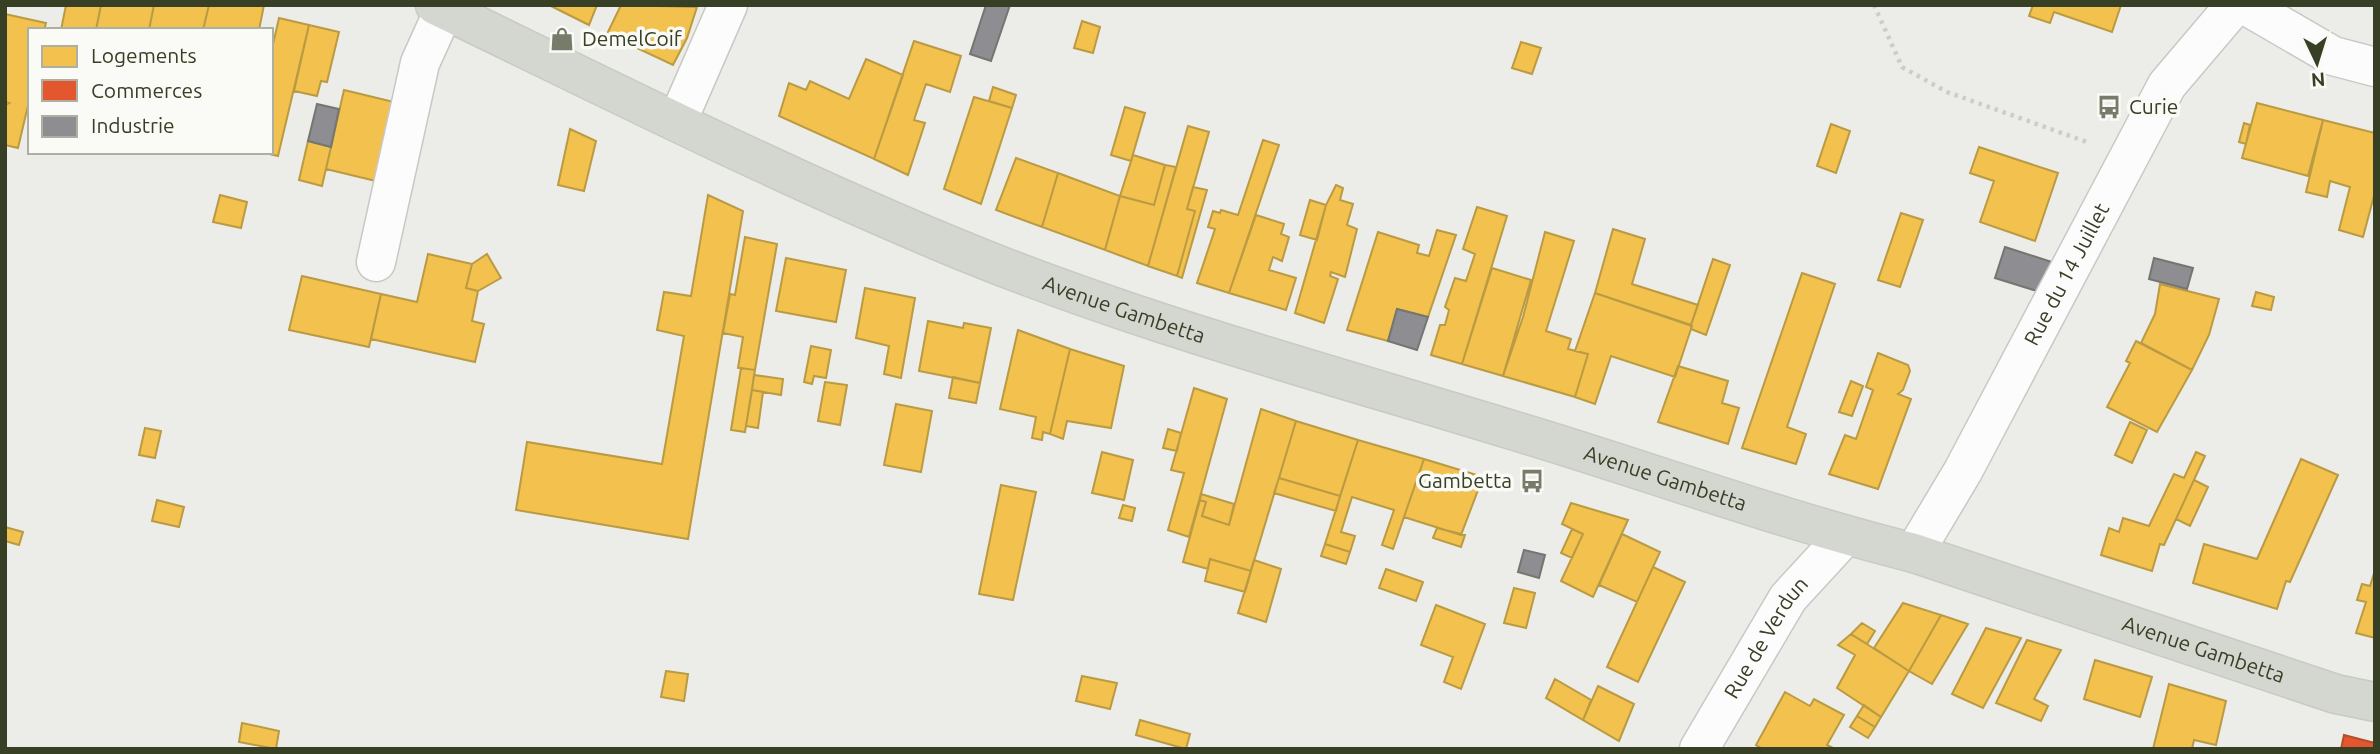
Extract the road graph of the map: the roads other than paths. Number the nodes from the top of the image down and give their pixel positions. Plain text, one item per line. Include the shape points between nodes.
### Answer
1 (728, 5) edge
2 (2235, 5) edge
3 (2245, 5) edge
4 (440, 7) edge
5 (2375, 67) edge
6 (677, 122) junction
7 (376, 262) dead end
8 (1845, 536) junction
9 (1914, 554) junction
10 (2375, 702) edge
11 (1699, 749) edge

1 - 6 street
2 - 9 street, Rue du 14 Juillet via 2167,85 1963,471
3 - 5 street via 2333,57
4 - 6 main road, Avenue Gambetta
4 - 7 street via 420,63
6 - 8 main road, Avenue Gambetta via 940,242 1165,325
8 - 9 main road, Avenue Gambetta
8 - 11 street, Rue de Verdun via 1788,598
9 - 10 main road, Avenue Gambetta via 2336,694

